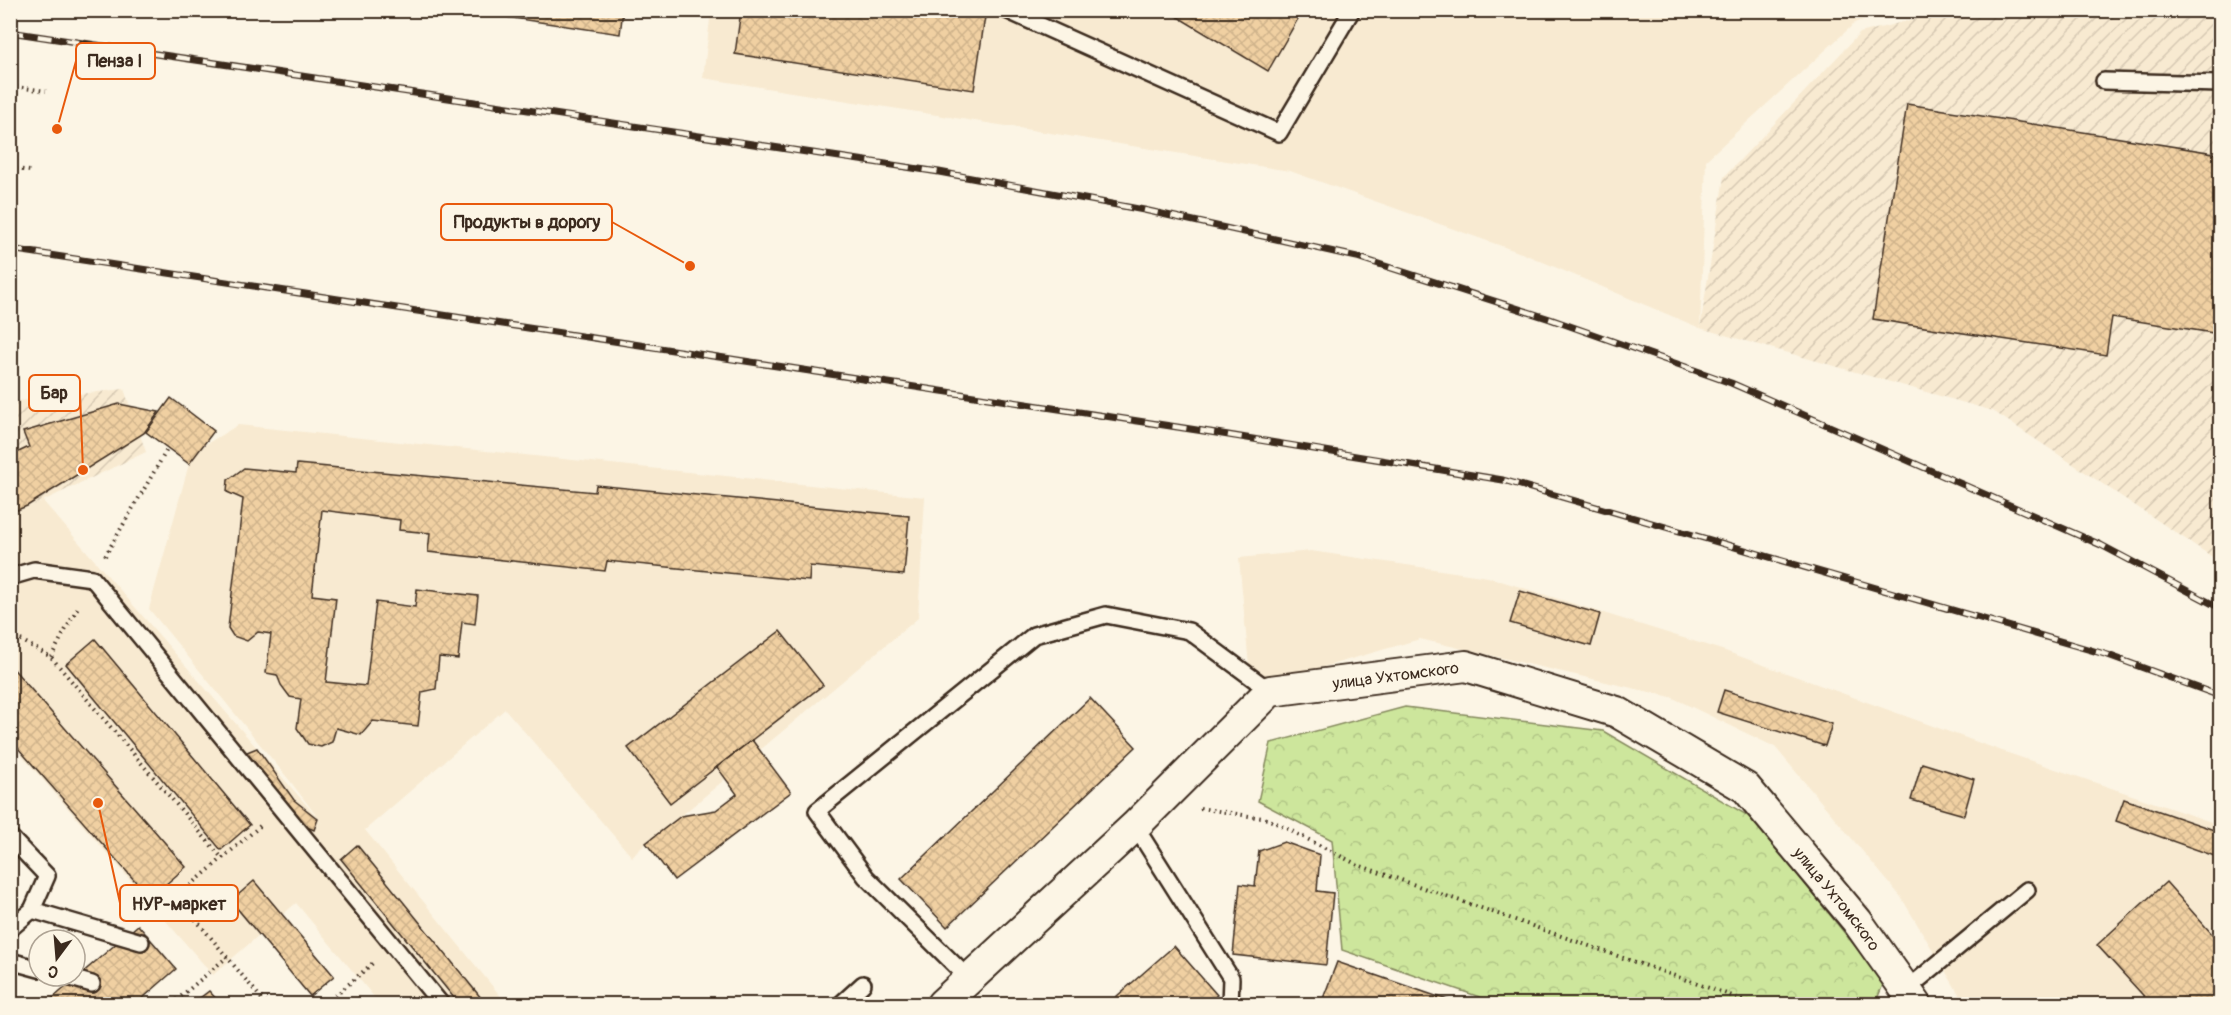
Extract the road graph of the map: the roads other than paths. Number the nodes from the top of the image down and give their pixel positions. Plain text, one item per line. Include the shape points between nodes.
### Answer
1 (1006, 10) edge
2 (1352, 10) edge
3 (2104, 81) dead end
4 (2220, 84) edge
5 (10, 577) edge
6 (1270, 691) junction
7 (1135, 826) junction
8 (10, 837) edge
9 (2027, 890) dead end
10 (32, 910) junction
11 (10, 929) edge
12 (141, 942) dead end
13 (10, 961) edge
14 (27, 966) edge
15 (969, 979) junction
16 (87, 983) edge
17 (92, 984) dead end
18 (863, 984) dead end
19 (1911, 997) edge
20 (441, 1005) edge
21 (841, 1005) edge
22 (942, 1005) edge
23 (1230, 1005) edge

1 - 2 lane via 1279,134
3 - 4 lane
5 - 20 lane via 34,570 92,578
6 - 7 street
6 - 15 lane via 1189,631 1106,615 1034,635 817,811 866,877
6 - 19 street, улица Ухтомского via 1466,666 1617,712 1746,788 1857,921
7 - 15 street
7 - 23 lane via 1231,978
8 - 10 lane via 47,876
9 - 19 lane
10 - 11 lane
10 - 12 lane
13 - 14 lane
15 - 22 street
16 - 17 lane
18 - 21 lane

